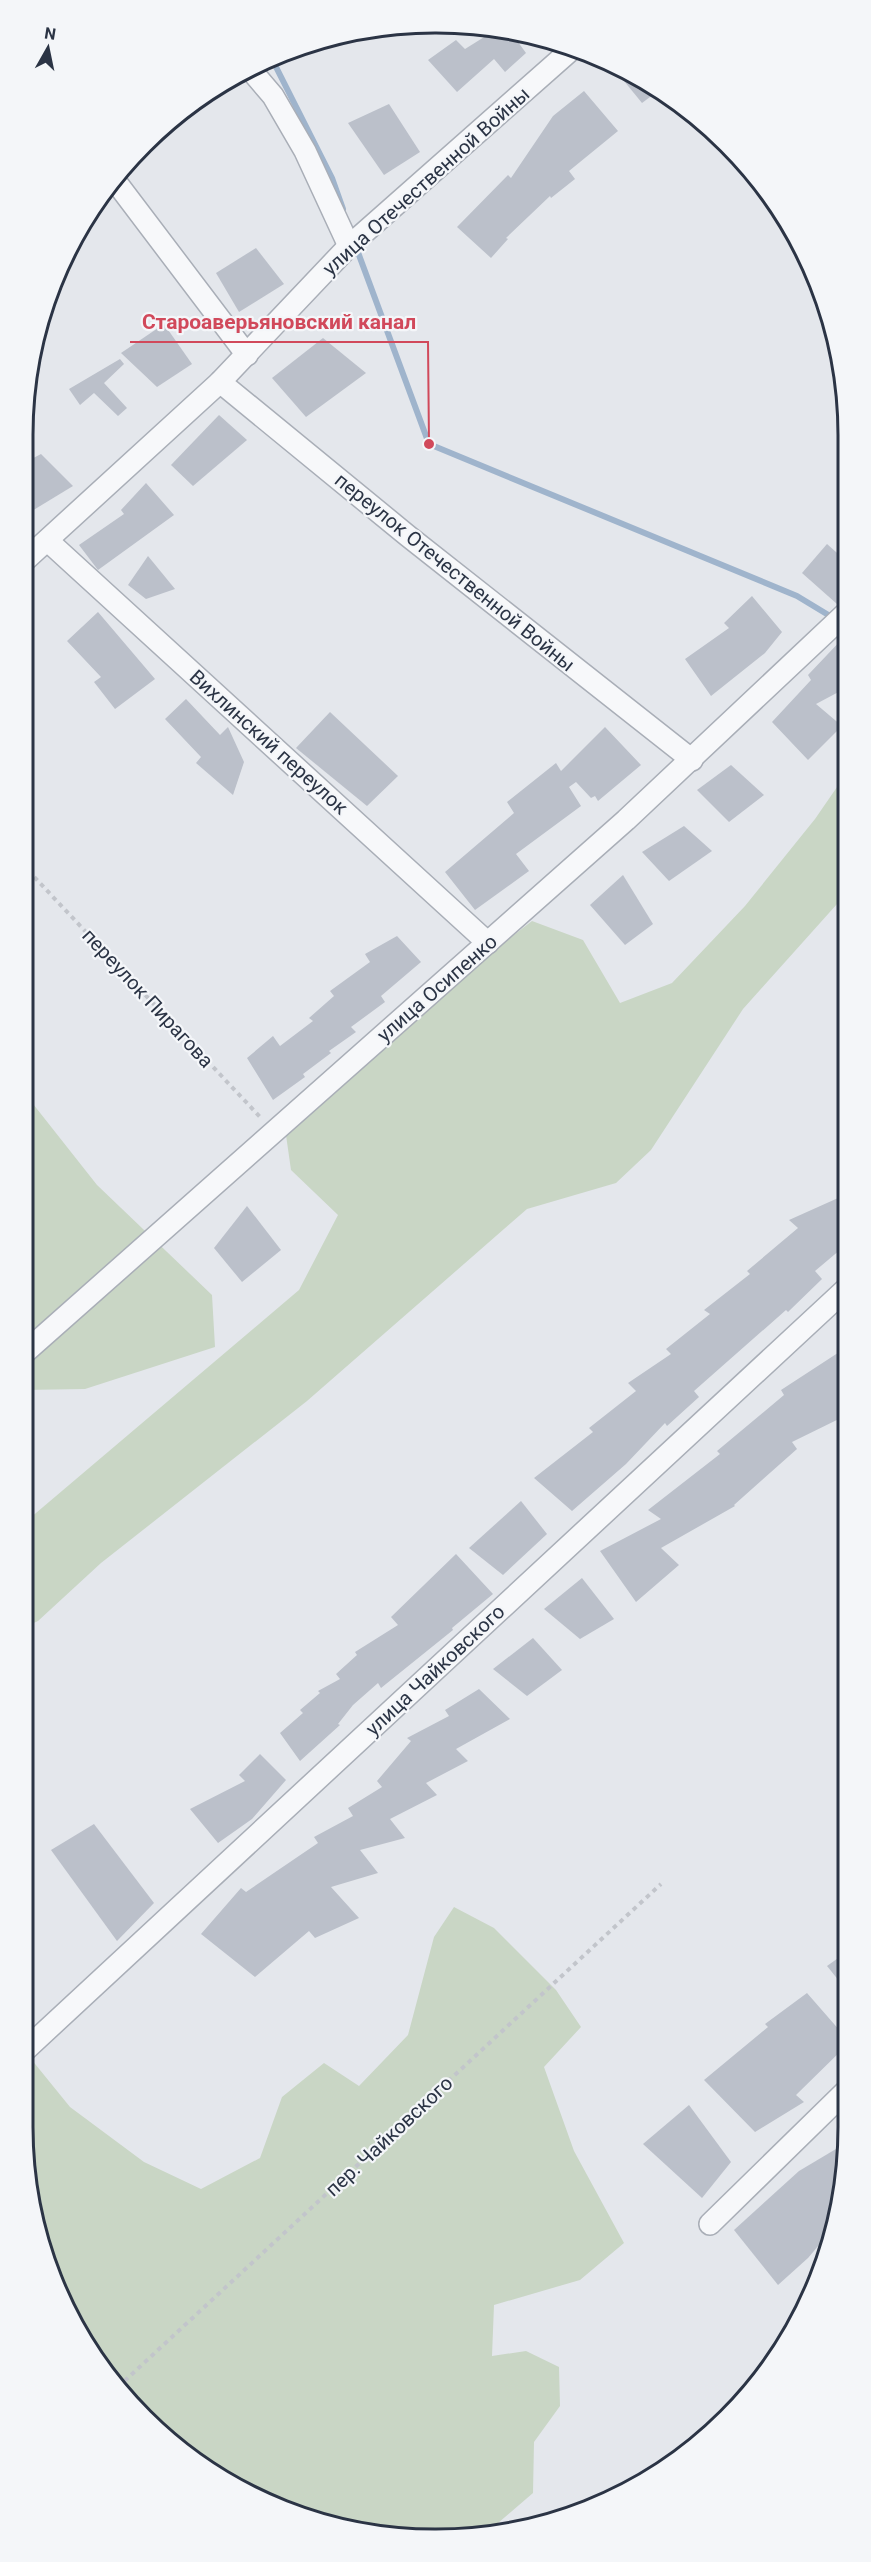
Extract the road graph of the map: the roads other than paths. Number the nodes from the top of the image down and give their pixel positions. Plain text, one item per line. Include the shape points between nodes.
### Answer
1 (566, 54) edge
2 (256, 76) edge
3 (120, 186) edge
4 (349, 246) junction
5 (247, 355) junction
6 (220, 382) junction
7 (48, 541) junction
8 (33, 554) edge
9 (838, 621) edge
10 (692, 760) junction
11 (488, 943) junction
12 (838, 1296) edge
13 (33, 1345) edge
14 (33, 2043) edge
15 (838, 2099) edge
16 (710, 2224) dead end

1 - 4 street, улица Отечественной Войны
2 - 4 street via 273,96 305,151
3 - 5 street
4 - 5 street, улица Отечественной Войны
5 - 6 street, улица Отечественной Войны
6 - 7 street, улица Отечественной Войны
6 - 10 street, переулок Отечественной Войны
7 - 8 street, улица Отечественной Войны
7 - 11 street, Вихлинский переулок
9 - 10 street, улица Осипенко
10 - 11 street, улица Осипенко
11 - 13 street, улица Осипенко
12 - 14 street, улица Чайковского
15 - 16 street

